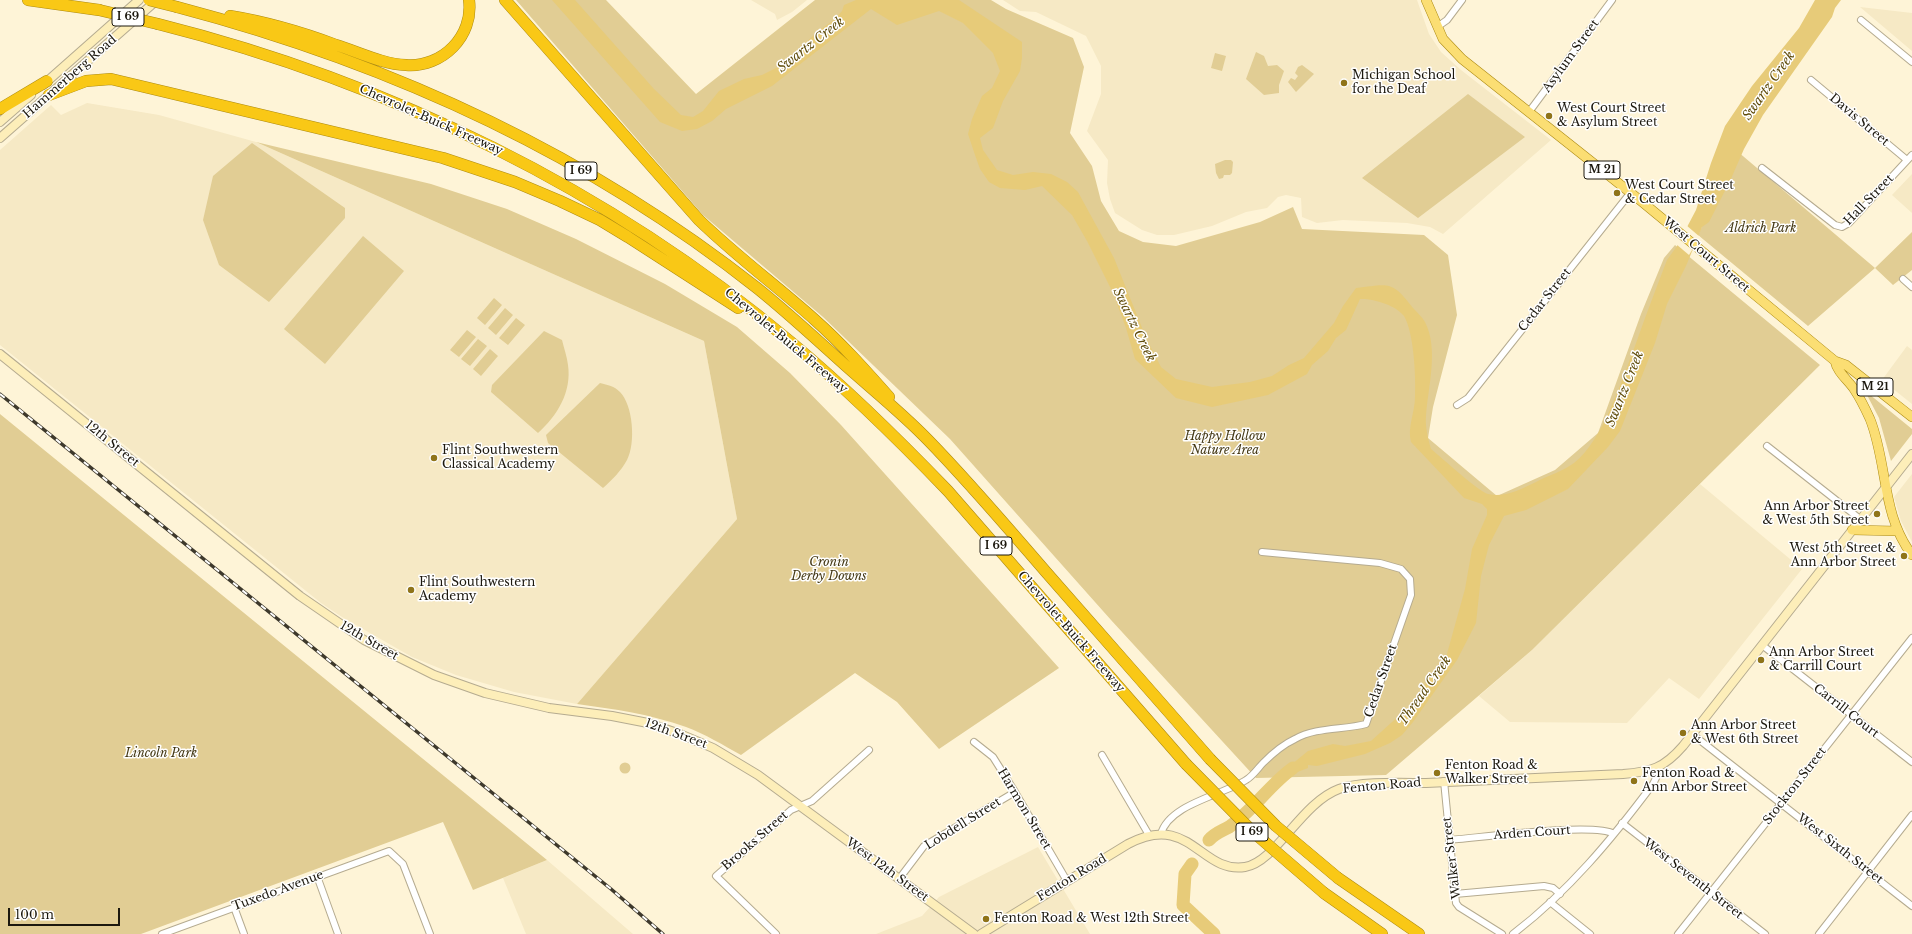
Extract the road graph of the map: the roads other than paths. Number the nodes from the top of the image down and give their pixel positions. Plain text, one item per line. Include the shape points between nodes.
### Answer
1 (28, 0) edge
2 (139, 0) edge
3 (149, 0) edge
4 (157, 0) edge
5 (470, 0) edge
6 (505, 0) edge
7 (1426, 0) edge
8 (1462, 0) edge
9 (1612, 0) edge
10 (179, 8) junction
11 (1861, 20) dead end
12 (1437, 27) junction
13 (1912, 62) edge
14 (1811, 80) dead end
15 (47, 81) junction
16 (49, 95) junction
17 (0, 109) edge
18 (1529, 112) junction
19 (0, 122) edge
20 (0, 138) edge
21 (1912, 155) edge
22 (1907, 160) junction
23 (1762, 168) dead end
24 (1631, 192) junction
25 (1903, 279) dead end
26 (1912, 286) edge
27 (792, 342) junction
28 (0, 354) edge
29 (1835, 361) junction
30 (1457, 405) dead end
31 (1912, 417) edge
32 (926, 437) junction
33 (1767, 446) dead end
34 (1912, 454) edge
35 (1885, 488) junction
36 (1860, 519) junction
37 (1852, 530) junction
38 (1898, 531) junction
39 (1262, 552) dead end
40 (1912, 555) edge
41 (1912, 638) edge
42 (1762, 645) junction
43 (1851, 715) junction
44 (1692, 734) junction
45 (974, 742) dead end
46 (869, 750) dead end
47 (1102, 755) dead end
48 (1912, 762) edge
49 (1656, 769) junction
50 (1444, 782) junction
51 (1015, 792) junction
52 (1781, 803) junction
53 (800, 805) junction
54 (1912, 815) edge
55 (1622, 823) junction
56 (1161, 834) junction
57 (1614, 834) junction
58 (1149, 835) junction
59 (1449, 840) junction
60 (1868, 871) junction
61 (316, 876) junction
62 (899, 879) junction
63 (1067, 881) junction
64 (1711, 892) junction
65 (1455, 894) junction
66 (1560, 894) junction
67 (1550, 902) junction
68 (1912, 906) edge
69 (234, 907) junction
70 (162, 934) edge
71 (244, 934) edge
72 (338, 934) edge
73 (430, 934) edge
74 (776, 934) edge
75 (974, 934) edge
76 (981, 934) edge
77 (1382, 934) edge
78 (1419, 934) edge
79 (1502, 934) edge
80 (1513, 934) edge
81 (1590, 934) edge
82 (1678, 934) edge
83 (1765, 934) edge
84 (1819, 934) edge

1 - 27 highway, Chevrolet-Buick Freeway / I 69, bridge via 98,10 240,46 335,78 437,120 578,192 701,272
2 - 15 street, Hammerberg Road
3 - 10 highway, Chevrolet-Buick Freeway / I 69, bridge
4 - 16 street, Hammerberg Road
5 - 10 highway via 465,30 454,46 440,58 415,66 383,61 262,21
6 - 32 highway via 699,220 847,350
7 - 12 main road, West Court Street / M 21
8 - 12 street via 1447,20
9 - 18 street, Asylum Street
10 - 32 highway, Chevrolet-Buick Freeway / I 69 via 292,40 382,74 465,109 567,162 644,208 758,288
11 - 13 street
12 - 18 main road, West Court Street / M 21 via 1445,42 1459,56
14 - 22 street, Davis Street
15 - 17 highway
15 - 19 street, Hammerberg Road
16 - 20 street, Hammerberg Road
16 - 27 highway via 86,81 111,79 466,165 537,191 600,220
18 - 24 main road, West Court Street / M 21
21 - 22 street, Hall Street
22 - 23 street, Hall Street via 1848,225 1842,227
24 - 29 main road, West Court Street / M 21
24 - 30 street, Cedar Street via 1468,398
25 - 26 street
27 - 77 highway, Chevrolet-Buick Freeway / I 69, bridge via 870,411 948,491 1186,764 1252,832 1324,893
28 - 53 street, 12th Street via 300,596 364,640 428,672 485,692 549,708 630,719 680,734 734,759
29 - 31 main road, West Court Street / M 21 via 1846,365
29 - 35 main road, M 21 via 1837,368 1860,399 1872,424
32 - 78 highway, Chevrolet-Buick Freeway / I 69, bridge via 1210,759 1289,838 1338,878
33 - 36 street
34 - 35 street
35 - 36 street
35 - 38 main road, M 21 via 1890,512
36 - 37 street
37 - 38 main road
37 - 42 street
38 - 40 main road, M 21
39 - 56 street, Cedar Street via 1380,563 1401,569 1410,579 1411,595 1370,716 1366,724 1316,731 1295,739 1264,762 1246,780 1173,816
41 - 43 street, Stockton Street
42 - 43 street, Carrill Court
42 - 44 street
43 - 48 street, Carrill Court
43 - 52 street, Stockton Street
44 - 49 street via 1671,758
44 - 52 street, West Sixth Street
45 - 51 street, Harmon Street via 993,757
46 - 53 street, Brooks Street via 812,801
47 - 58 street
49 - 50 street, Fenton Road via 1623,774
49 - 55 street via 1655,781
50 - 56 street, Fenton Road via 1355,786 1335,791 1309,808 1266,857 1248,866 1234,868 1179,838
50 - 59 street, Walker Street
51 - 62 street, Lobdell Street via 924,846
51 - 63 street, Harmon Street
52 - 60 street, West Sixth Street
52 - 64 street, Stockton Street
53 - 62 street, West 12th Street
53 - 74 street, Brooks Street via 716,876
54 - 60 street
55 - 57 street
55 - 64 street, West Seventh Street
56 - 58 street, Fenton Road
57 - 59 street, Arden Court via 1596,830 1571,830
57 - 66 street via 1581,874
58 - 63 street, Fenton Road via 1128,844
59 - 65 street, Walker Street
60 - 68 street, West Sixth Street
60 - 84 street
61 - 69 street, Tuxedo Avenue
61 - 72 street
61 - 73 street, Tuxedo Avenue via 389,851 403,864
62 - 75 street, West 12th Street
63 - 76 street, Fenton Road
64 - 82 street, Stockton Street
64 - 83 street, West Seventh Street
65 - 66 street via 1544,886 1553,888
65 - 79 street, Walker Street via 1458,906
66 - 67 street
67 - 80 street
67 - 81 street
69 - 70 street, Tuxedo Avenue
69 - 71 street

